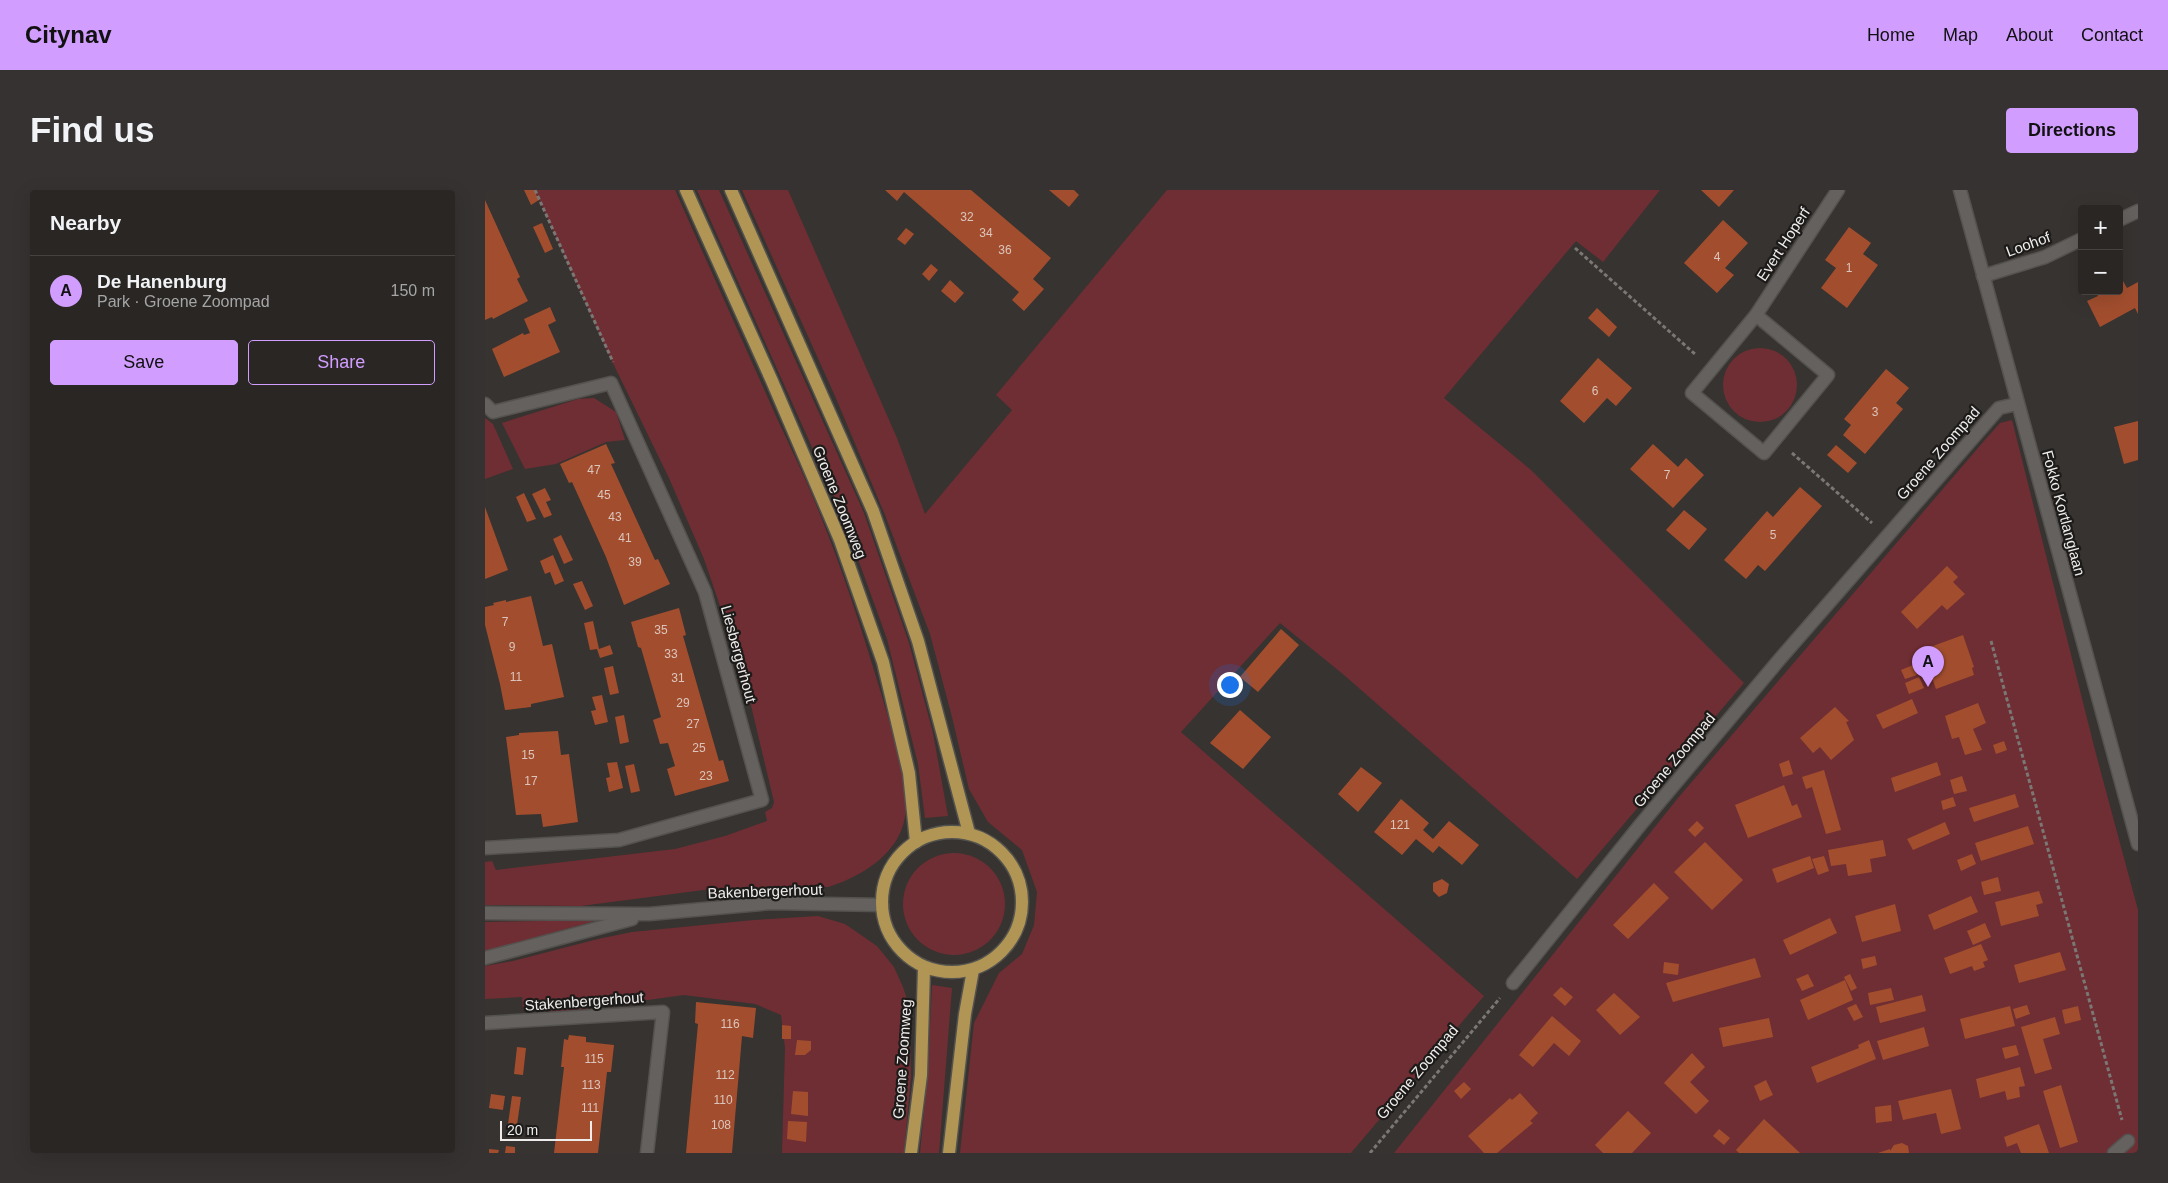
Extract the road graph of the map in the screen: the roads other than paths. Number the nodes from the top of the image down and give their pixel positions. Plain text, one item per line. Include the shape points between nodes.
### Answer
1 (686, 190) edge
2 (731, 190) edge
3 (1838, 190) edge
4 (1960, 190) edge
5 (2138, 211) edge
6 (2123, 218) edge
7 (2078, 241) edge
8 (1983, 276) junction
9 (1756, 315) junction
10 (485, 404) edge
11 (2017, 404) junction
12 (969, 833) junction
13 (916, 842) junction
14 (2138, 844) edge
15 (485, 848) edge
16 (882, 905) junction
17 (485, 913) edge
18 (649, 914) junction
19 (485, 958) edge
20 (924, 968) junction
21 (973, 970) junction
22 (1513, 983) road end
23 (485, 1024) edge
24 (2128, 1142) road end
25 (647, 1153) edge
26 (911, 1153) edge
27 (949, 1153) edge
28 (2114, 1153) edge

1 - 13 main road, Groene Zoomweg via 840,540 883,662 909,773
2 - 12 main road, Groene Zoomweg via 873,511 918,641
3 - 9 street, Evert Hoperf
4 - 8 street, Fokko Kortlanglaan
5 - 6 street
7 - 8 street, Loohof via 2045,257
8 - 11 street, Fokko Kortlanglaan
9 - 9 street, Evert Hoperf via 1828,375 1764,453 1692,393
10 - 15 street, Liesbergerhout via 493,412 611,383 705,592 762,800 619,840
11 - 14 street, Fokko Kortlanglaan
11 - 22 street, Groene Zoompad via 1999,408 1779,660 1647,816
12 - 13 main road via 941,832
12 - 21 main road via 993,844 1011,863 1022,896 1022,913 1013,938 996,958
13 - 16 main road via 897,858 885,880
16 - 18 street, Bakenbergerhout via 771,903
16 - 20 main road via 887,930 902,952
17 - 18 street, Bakenbergerhout
18 - 19 street, Bakenbergerhout
20 - 21 main road via 948,973
20 - 26 main road, Groene Zoomweg via 921,1075
21 - 27 main road
23 - 25 street, Stakenbergerhout via 663,1012
24 - 28 street

